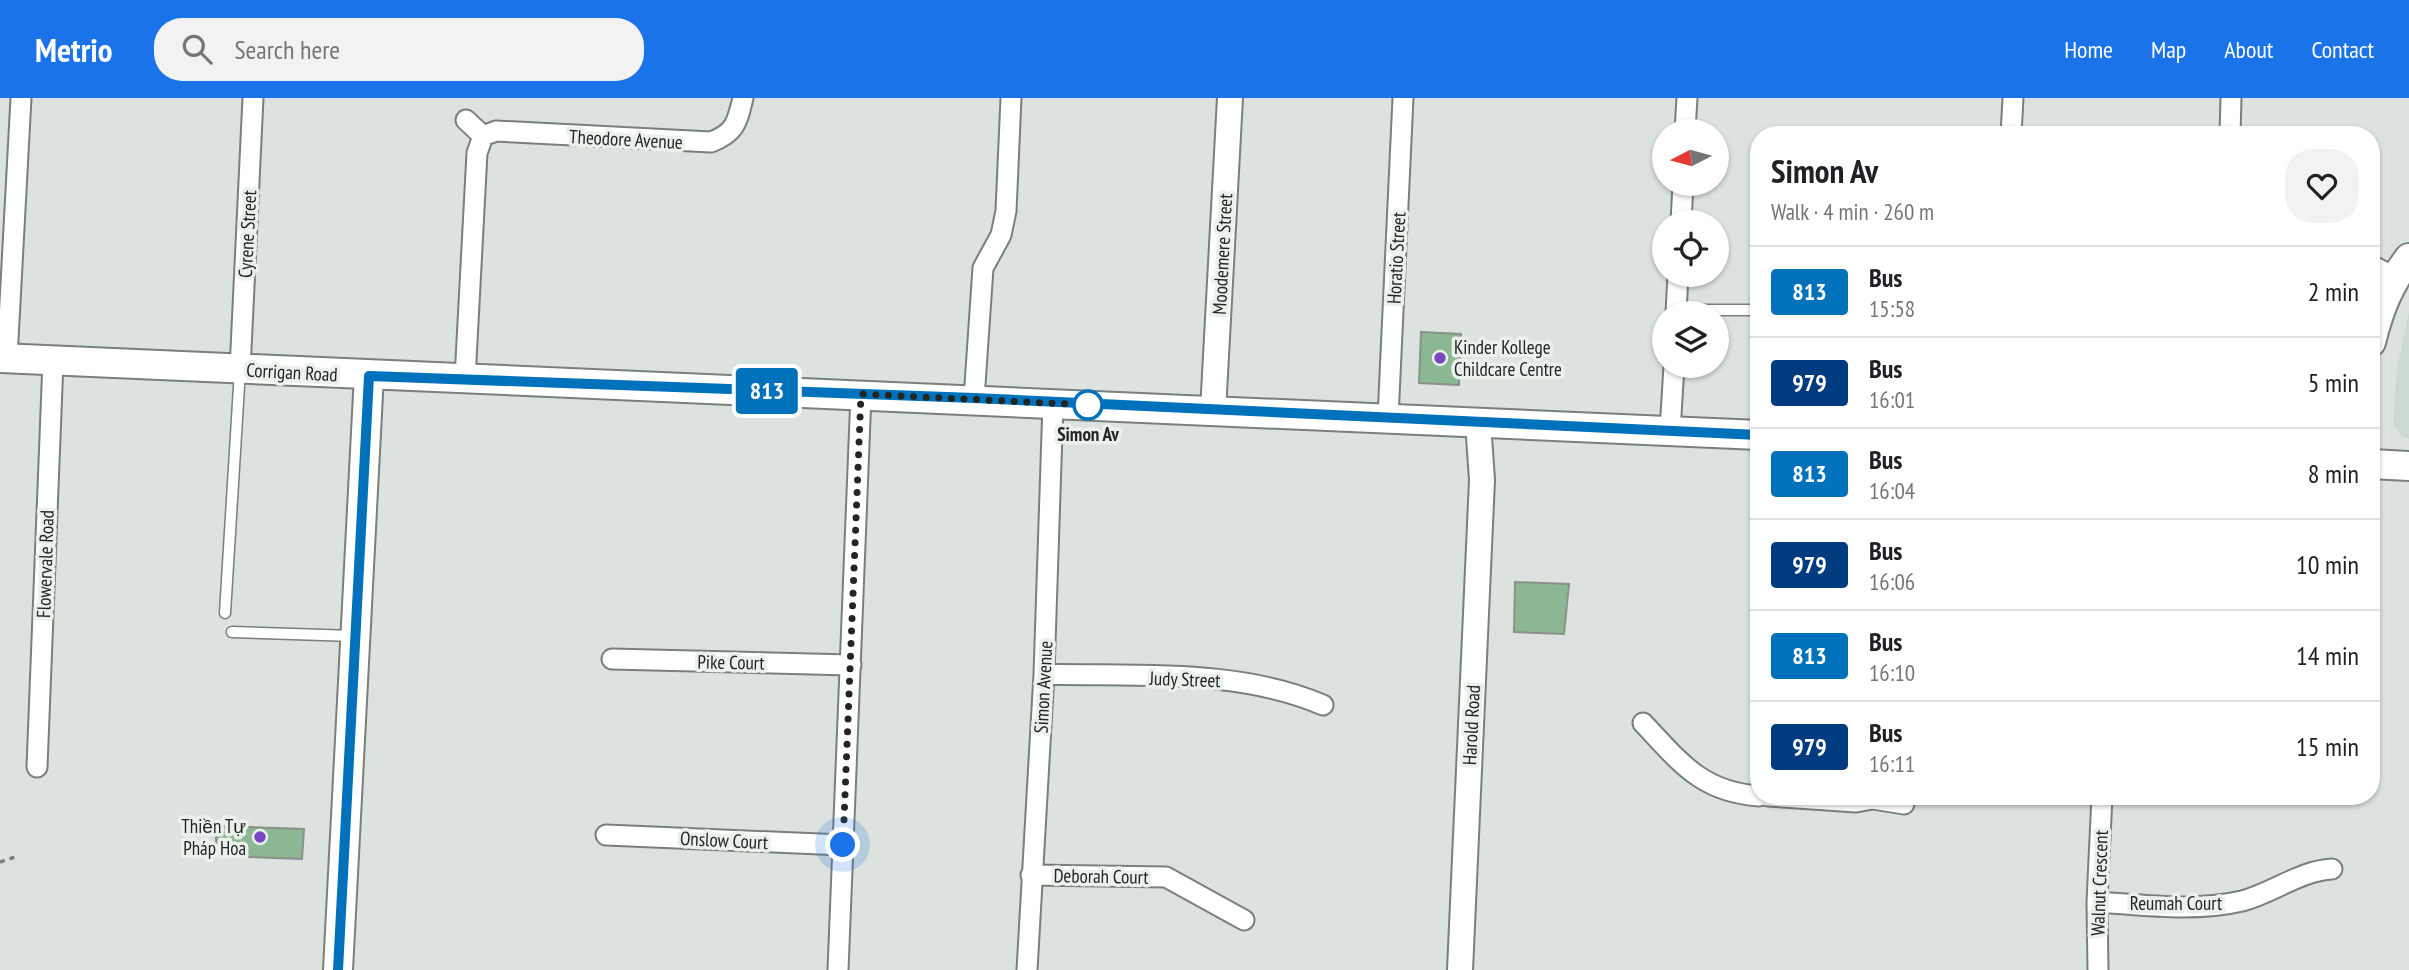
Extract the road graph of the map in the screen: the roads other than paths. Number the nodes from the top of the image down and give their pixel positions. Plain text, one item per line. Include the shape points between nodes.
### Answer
1 (21, 98) edge
2 (253, 98) edge
3 (743, 98) edge
4 (1012, 98) edge
5 (1230, 98) edge
6 (1403, 98) edge
7 (1687, 98) edge
8 (2013, 98) edge
9 (2231, 98) edge
10 (1686, 119) edge
11 (466, 120) dead end
12 (2011, 126) edge
13 (2230, 126) edge
14 (483, 136) junction
15 (2394, 271) edge
16 (2380, 306) edge
17 (1750, 310) edge
18 (1729, 311) edge
19 (3, 358) edge
20 (53, 361) junction
21 (240, 370) junction
22 (369, 376) junction
23 (1673, 378) edge
24 (465, 379) junction
25 (861, 394) junction
26 (974, 398) junction
27 (1053, 403) junction
28 (1213, 411) junction
29 (1388, 418) junction
30 (1485, 422) junction
31 (1670, 431) junction
32 (1750, 435) edge
33 (2380, 464) edge
34 (2409, 466) edge
35 (225, 613) dead end
36 (232, 632) dead end
37 (355, 636) junction
38 (612, 659) dead end
39 (851, 665) junction
40 (1044, 674) junction
41 (1323, 705) dead end
42 (1643, 723) dead end
43 (37, 767) dead end
44 (1750, 794) edge
45 (2102, 805) edge
46 (606, 835) dead end
47 (843, 845) junction
48 (2332, 869) dead end
49 (1031, 875) junction
50 (2097, 902) junction
51 (1244, 920) dead end
52 (338, 970) edge
53 (838, 970) edge
54 (1027, 970) edge
55 (1460, 970) edge
56 (2098, 970) edge

1 - 19 street
2 - 21 street, Cyrene Street
3 - 14 street, Theodore Avenue via 738,120 727,136 710,142 496,131
4 - 26 street via 1006,211 1001,235 983,268
5 - 28 street, Moodemere Street
6 - 29 street, Horatio Street
7 - 10 street
8 - 12 street
9 - 13 street
11 - 14 street
14 - 24 street via 477,153
15 - 16 main road
17 - 18 lane
19 - 20 main road, Corrigan Road
20 - 21 main road, Corrigan Road
20 - 43 street, Flowervale Road
21 - 22 main road, Corrigan Road
21 - 35 lane
22 - 24 main road, Corrigan Road
22 - 37 main road
23 - 31 street
24 - 25 main road, Corrigan Road
25 - 26 main road, Corrigan Road
25 - 39 street
26 - 27 main road, Corrigan Road
27 - 28 main road, Corrigan Road
27 - 40 street, Simon Avenue
28 - 29 main road, Corrigan Road
29 - 30 main road, Corrigan Road
30 - 31 main road, Corrigan Road
30 - 55 street, Harold Road
31 - 32 main road, Corrigan Road
33 - 34 main road
36 - 37 lane
37 - 52 main road
38 - 39 street, Pike Court
39 - 47 street
40 - 41 street, Judy Street via 1226,680 1266,685
40 - 49 street, Simon Avenue
42 - 44 street via 1692,775
45 - 50 street, Walnut Crescent
46 - 47 street, Onslow Court
47 - 53 street
48 - 50 street, Reumah Court via 2302,875 2245,900 2217,905
49 - 51 street, Deborah Court via 1166,877
49 - 54 street, Simon Avenue
50 - 56 street, Walnut Crescent

